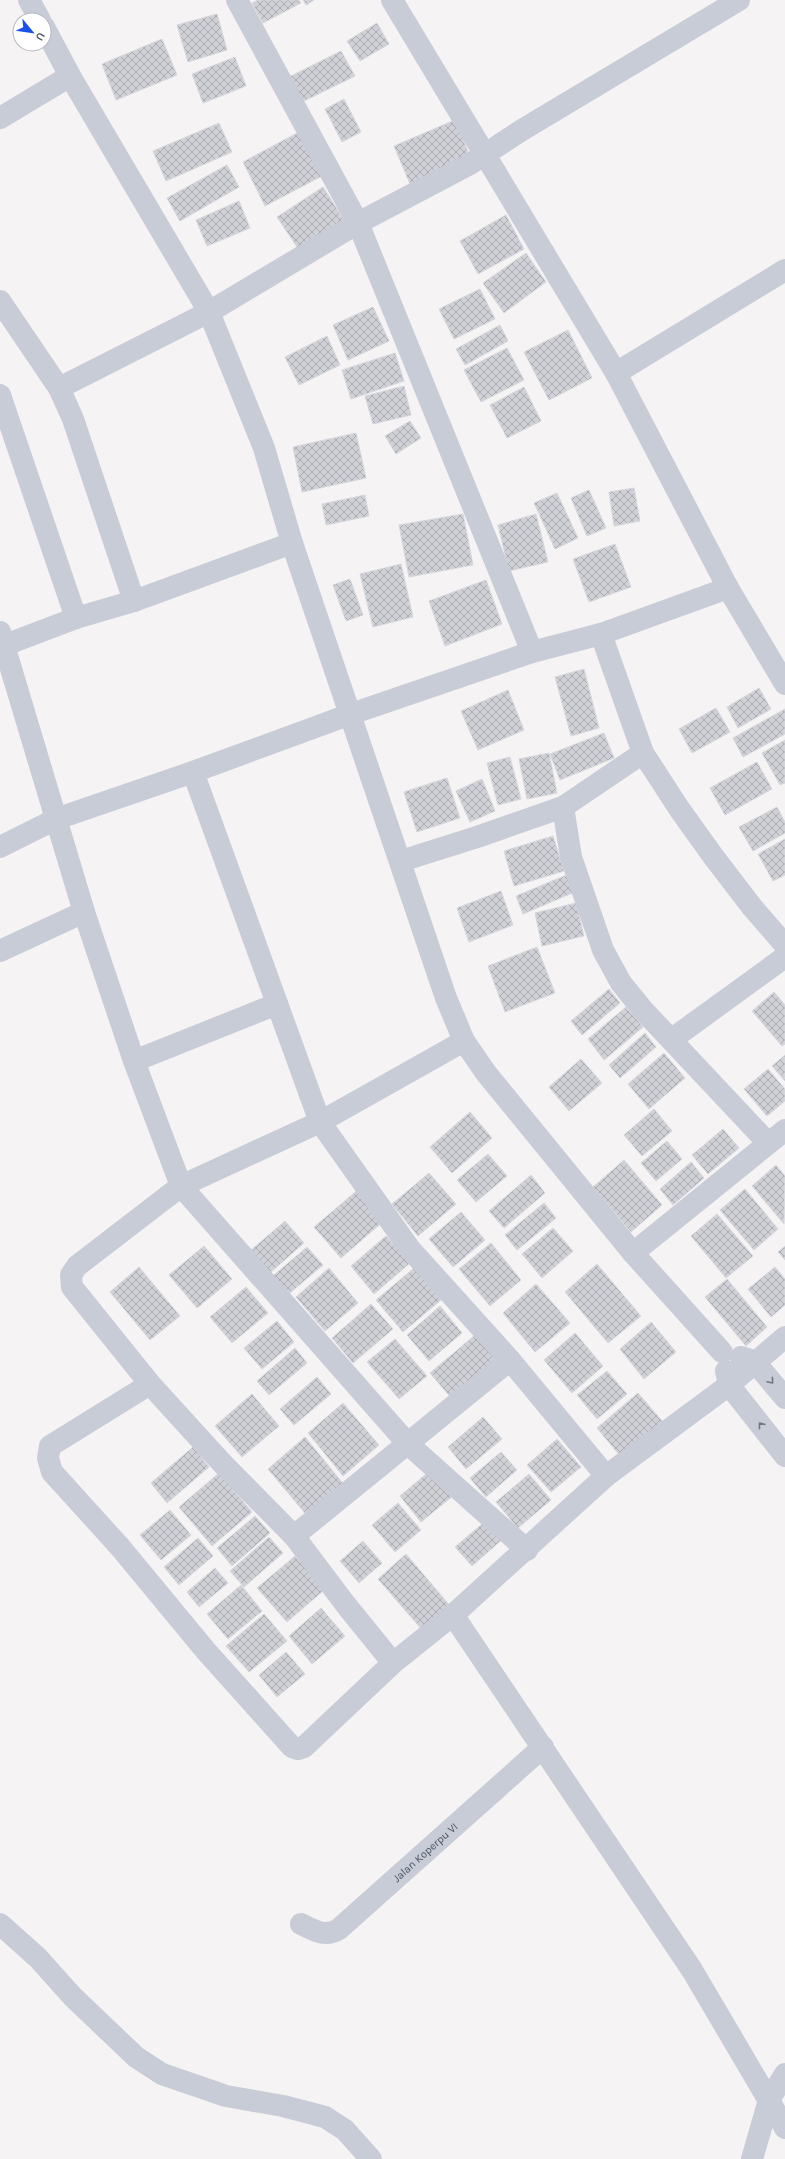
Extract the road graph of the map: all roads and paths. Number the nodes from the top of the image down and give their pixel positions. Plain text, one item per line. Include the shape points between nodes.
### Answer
1 (29, 0) edge
2 (238, 0) edge
3 (392, 0) edge
4 (739, 0) edge
5 (36, 12) edge
6 (52, 42) edge
7 (70, 76) junction
8 (0, 118) edge
9 (485, 155) junction
10 (358, 223) junction
11 (785, 270) edge
12 (0, 301) edge
13 (209, 312) junction
14 (616, 373) junction
15 (58, 388) junction
16 (0, 395) edge
17 (292, 543) junction
18 (728, 588) junction
19 (134, 601) junction
20 (76, 618) junction
21 (601, 634) junction
22 (2, 639) edge
23 (532, 652) junction
24 (785, 684) edge
25 (351, 714) junction
26 (643, 753) junction
27 (193, 772) junction
28 (563, 806) junction
29 (56, 819) junction
30 (0, 847) edge
31 (401, 861) junction
32 (84, 912) junction
33 (785, 945) edge
34 (0, 951) edge
35 (785, 957) edge
36 (277, 1004) junction
37 (672, 1039) junction
38 (464, 1041) junction
39 (134, 1061) junction
40 (320, 1122) junction
41 (785, 1130) edge
42 (768, 1143) junction
43 (181, 1186) junction
44 (633, 1253) junction
45 (785, 1337) edge
46 (722, 1352) junction
47 (510, 1360) junction
48 (754, 1361) junction
49 (150, 1384) junction
50 (729, 1385) junction
51 (785, 1398) edge
52 (408, 1444) junction
53 (785, 1456) edge
54 (606, 1476) junction
55 (294, 1536) junction
56 (527, 1550) junction
57 (453, 1615) junction
58 (393, 1663) junction
59 (543, 1747) junction
60 (0, 1924) edge
61 (301, 1924) dead end
62 (785, 2074) edge
63 (769, 2100) junction
64 (785, 2128) edge
65 (371, 2159) edge
66 (752, 2159) edge

1 - 5 street
2 - 10 street
3 - 9 street
4 - 9 street via 522,130
6 - 7 street
7 - 8 street
7 - 13 street
9 - 10 street
9 - 14 street
10 - 13 street
10 - 23 street
11 - 14 street
12 - 15 street
13 - 15 street
13 - 17 street via 264,448
14 - 18 street
15 - 19 street via 90,464
16 - 20 street
17 - 19 street
17 - 25 street
18 - 21 street
18 - 24 street
19 - 20 street
20 - 22 street
21 - 23 street
21 - 26 street
22 - 29 street
23 - 25 street
25 - 27 street
25 - 31 street
26 - 28 street
26 - 33 street via 713,856
27 - 29 street
27 - 36 street
28 - 31 street
28 - 37 street via 572,857 603,950 621,983
29 - 30 street
29 - 32 street
31 - 38 street via 446,998
32 - 34 street
32 - 39 street
35 - 37 street
36 - 39 street
36 - 40 street
37 - 42 street
38 - 40 street
38 - 44 street via 486,1073
39 - 43 street
40 - 43 street
40 - 47 street via 410,1249
41 - 42 street
42 - 44 street
43 - 49 street via 77,1266 71,1275 72,1287
43 - 52 street
44 - 46 street
45 - 48 street
46 - 48 street
46 - 50 street
47 - 52 street
47 - 54 street
48 - 50 street
48 -> 51 street
49 - 55 street via 221,1462
49 - 58 street via 50,1446 48,1458 52,1472 120,1547 206,1651 292,1747 298,1749 304,1747
53 -> 50 street
50 - 54 street
52 - 55 street
52 - 56 street
54 - 56 street
55 - 58 street
56 - 57 street
57 - 58 street
57 - 59 street
59 - 61 street, Jalan Koperpu VI via 339,1929 330,1934
59 - 63 street via 692,1970
60 - 65 street via 38,1958 73,1997 136,2057 162,2074 226,2096 283,2106 325,2117 345,2130
62 - 63 street
63 - 64 street
63 - 66 street

